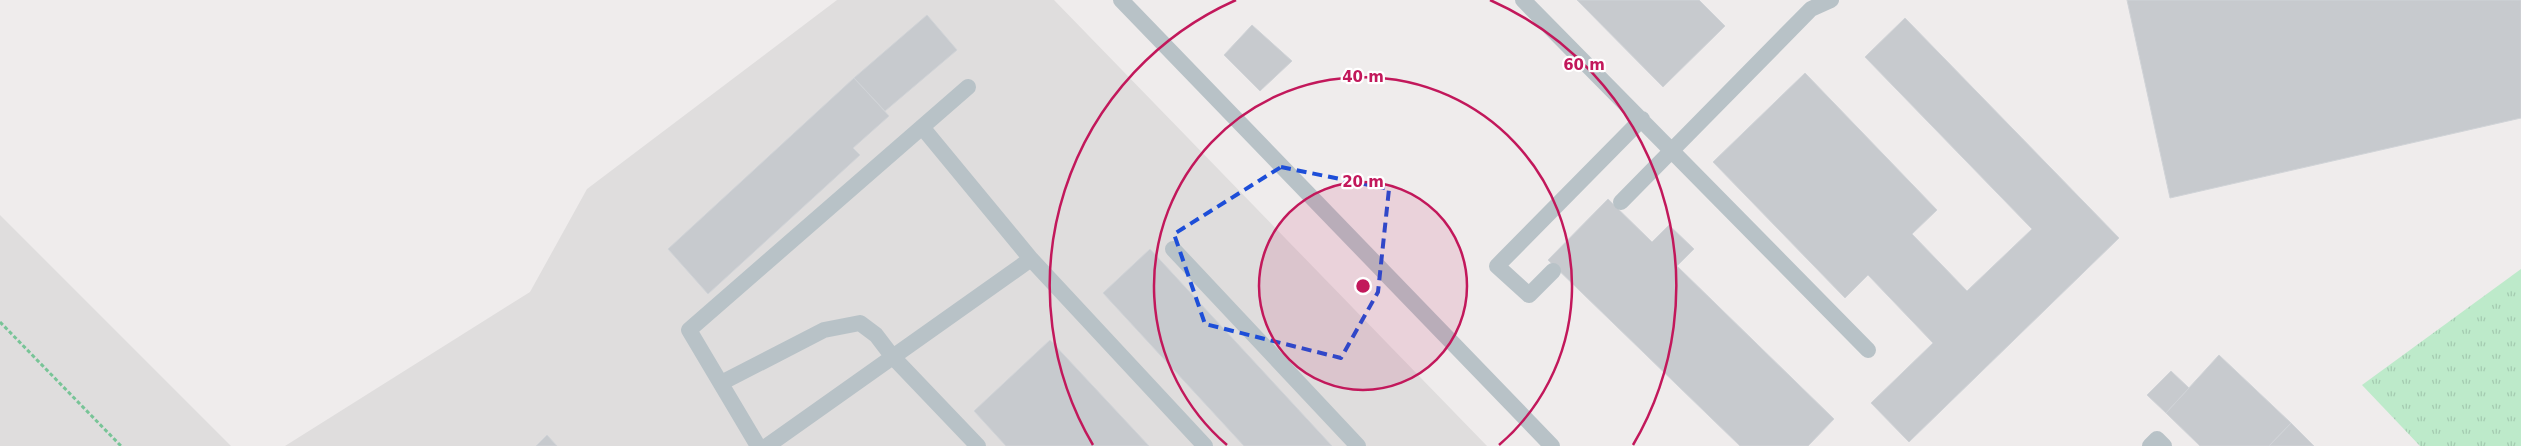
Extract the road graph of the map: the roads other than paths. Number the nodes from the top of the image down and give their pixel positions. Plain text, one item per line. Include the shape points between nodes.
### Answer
1 (1121, 0) edge
2 (1523, 0) edge
3 (1831, 0) edge
4 (1807, 4) edge
5 (968, 87) dead end
6 (1642, 119) junction
7 (922, 127) junction
8 (1672, 149) junction
9 (1621, 202) dead end
10 (1173, 249) dead end
11 (1030, 259) junction
12 (1553, 271) dead end
13 (1868, 350) dead end
14 (892, 356) junction
15 (721, 383) junction
16 (758, 446) edge
17 (767, 446) edge
18 (978, 446) edge
19 (1205, 446) edge
20 (1358, 446) edge
21 (1552, 446) edge
22 (2150, 446) edge
23 (2164, 446) edge

1 - 21 lane
2 - 6 lane
3 - 4 lane
4 - 8 lane
5 - 7 lane
6 - 8 lane
6 - 12 lane via 1497,266 1529,295
7 - 11 lane
7 - 15 lane via 689,330
8 - 9 lane
8 - 13 lane
10 - 20 lane
11 - 14 lane
11 - 19 lane
14 - 15 lane via 876,335 860,323 824,330
14 - 17 lane
14 - 18 lane
15 - 16 lane
22 - 23 lane via 2157,439

